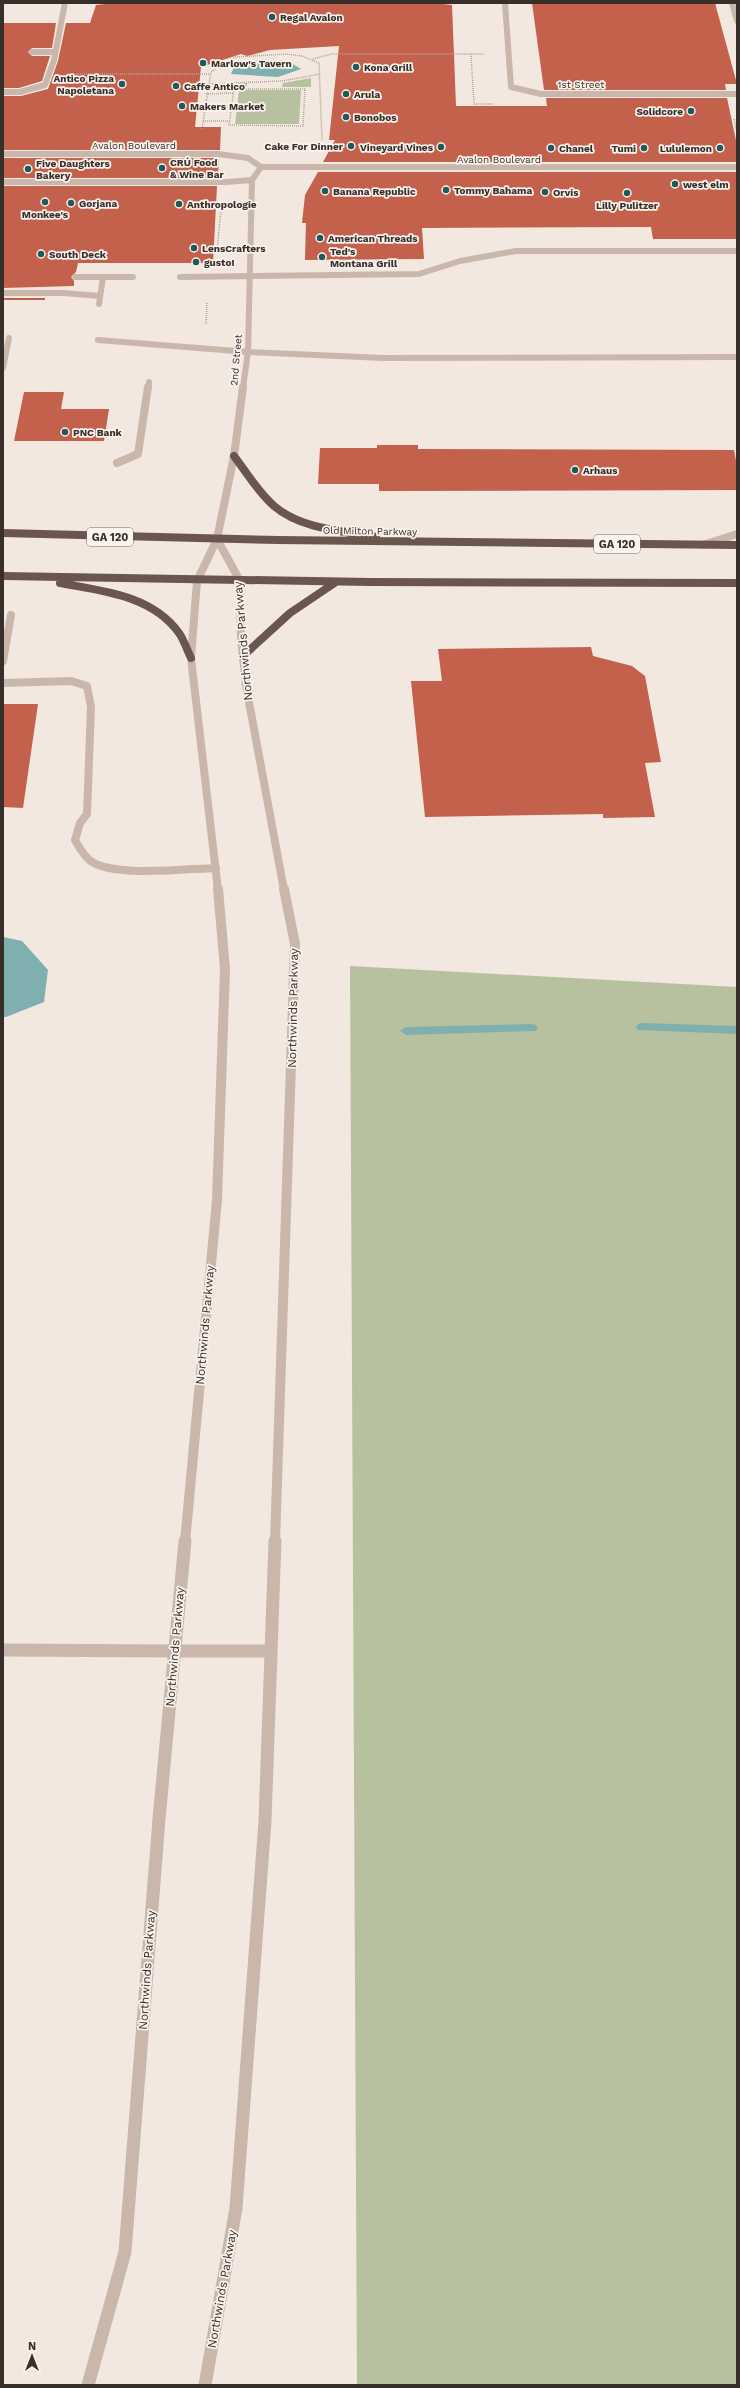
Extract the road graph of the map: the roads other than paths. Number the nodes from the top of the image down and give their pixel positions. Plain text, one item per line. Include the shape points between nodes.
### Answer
1 (65, 3) edge
2 (505, 3) edge
3 (732, 3) edge
4 (737, 21) edge
5 (32, 52) dead end
6 (55, 52) junction
7 (3, 92) edge
8 (737, 94) edge
9 (3, 154) edge
10 (261, 167) junction
11 (737, 167) edge
12 (252, 180) junction
13 (3, 182) edge
14 (737, 251) edge
15 (75, 277) dead end
16 (103, 277) junction
17 (133, 277) dead end
18 (180, 277) dead end
19 (250, 277) junction
20 (3, 293) edge
21 (100, 296) junction
22 (99, 304) dead end
23 (9, 338) dead end
24 (98, 340) dead end
25 (248, 352) junction
26 (737, 357) edge
27 (3, 368) edge
28 (149, 382) dead end
29 (234, 456) junction
30 (117, 463) dead end
31 (3, 533) edge
32 (737, 534) edge
33 (217, 540) junction
34 (402, 543) junction
35 (703, 544) junction
36 (737, 545) edge
37 (3, 576) edge
38 (30, 577) junction
39 (197, 581) junction
40 (240, 581) junction
41 (336, 582) junction
42 (737, 584) edge
43 (11, 615) dead end
44 (243, 656) junction
45 (191, 658) junction
46 (3, 661) edge
47 (3, 683) edge
48 (216, 868) junction
49 (3, 1650) edge
50 (174, 1651) junction
51 (271, 1651) junction
52 (88, 2385) edge
53 (205, 2385) edge

1 - 6 street
2 - 8 street, 1st Street via 511,87 541,94
3 - 4 street
5 - 6 street
6 - 7 street via 45,85 35,89
9 - 10 street, Avalon Boulevard via 235,155 248,158
10 - 11 street, Avalon Boulevard
10 - 12 street
12 - 13 street
12 - 19 street, 2nd Street
14 - 19 street via 516,252 460,261 420,274
15 - 16 street
16 - 17 street
16 - 21 street
18 - 19 street
19 - 25 street, 2nd Street
20 - 21 street
21 - 22 street
23 - 27 street
24 - 25 street
25 - 26 street via 383,358
25 - 29 street, 2nd Street
28 - 30 street via 138,454
29 - 33 street, 2nd Street
29 - 34 highway via 269,500 282,512 310,524
31 - 33 highway, Old Milton Parkway / GA 120
32 - 35 street
33 - 34 highway, Old Milton Parkway / GA 120
33 - 39 street, Northwinds Parkway
33 - 40 street, Northwinds Parkway
34 - 35 highway, Old Milton Parkway / GA 120
35 - 36 highway, Old Milton Parkway / GA 120
37 - 38 highway
38 - 39 highway
38 - 45 highway via 106,592 139,602 163,616 178,633
39 - 40 highway
39 - 45 street, Northwinds Parkway
40 - 41 highway
40 - 44 street, Northwinds Parkway
41 - 42 highway
41 - 44 highway via 290,613
43 - 46 street
44 - 51 street, Northwinds Parkway via 258,759 294,944
45 - 48 street, Northwinds Parkway
47 - 48 street via 71,682 87,686 91,707 87,814 80,824 75,840 91,861 104,867 124,870
48 - 50 street, Northwinds Parkway via 225,969 216,1200
49 - 50 street
50 - 51 street
50 - 52 street, Northwinds Parkway via 126,2252
51 - 53 street, Northwinds Parkway via 265,1821 236,2208

